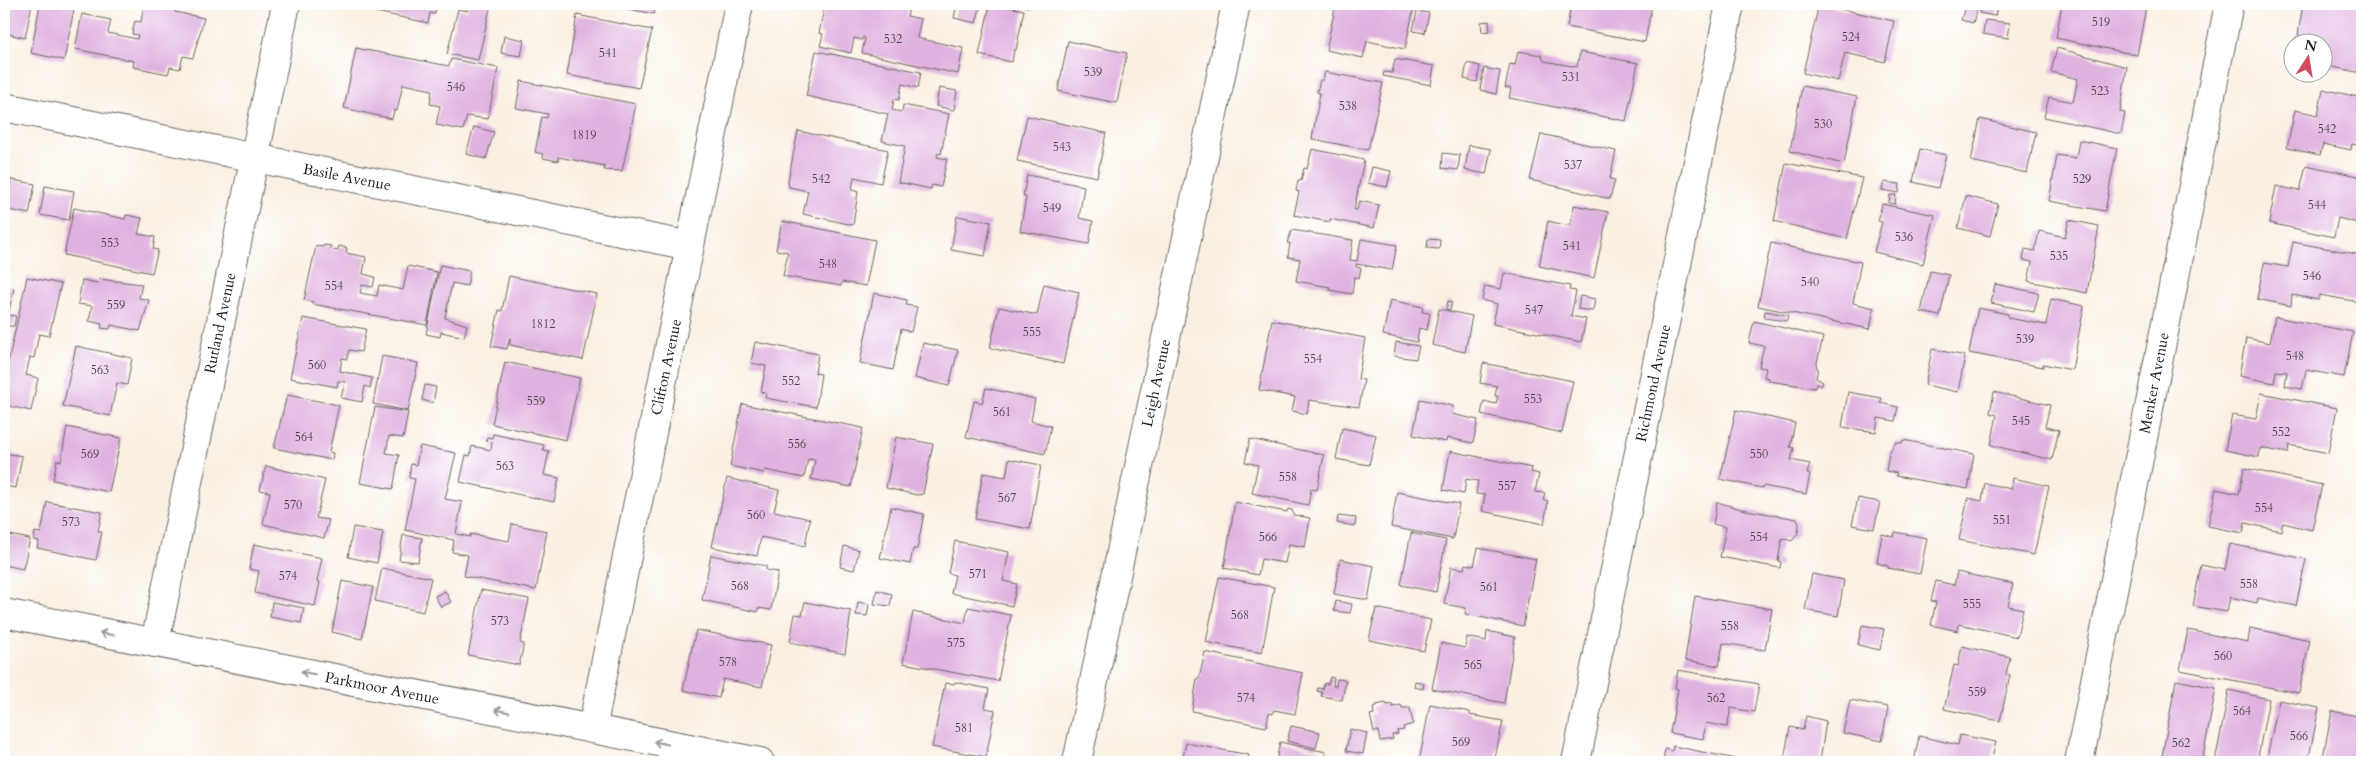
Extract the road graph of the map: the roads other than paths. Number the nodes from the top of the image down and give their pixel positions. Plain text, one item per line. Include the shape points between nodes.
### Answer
1 (286, 4) edge
2 (739, 4) edge
3 (1236, 4) edge
4 (1730, 4) edge
5 (2229, 4) edge
6 (4, 107) edge
7 (254, 158) junction
8 (690, 246) junction
9 (4, 613) edge
10 (155, 643) junction
11 (592, 729) junction
12 (760, 762) edge
13 (1077, 762) edge
14 (1576, 762) edge
15 (2079, 762) edge

1 - 7 street, Rutland Avenue
2 - 8 street, Clifton Avenue
3 - 13 street, Leigh Avenue
4 - 14 street, Richmond Avenue
5 - 15 street, Menker Avenue
6 - 7 street, Basile Avenue
7 - 8 street, Basile Avenue
7 - 10 street, Rutland Avenue
8 - 11 street, Clifton Avenue
10 -> 9 street, Parkmoor Avenue
11 -> 10 street, Parkmoor Avenue
12 -> 11 street, Parkmoor Avenue

